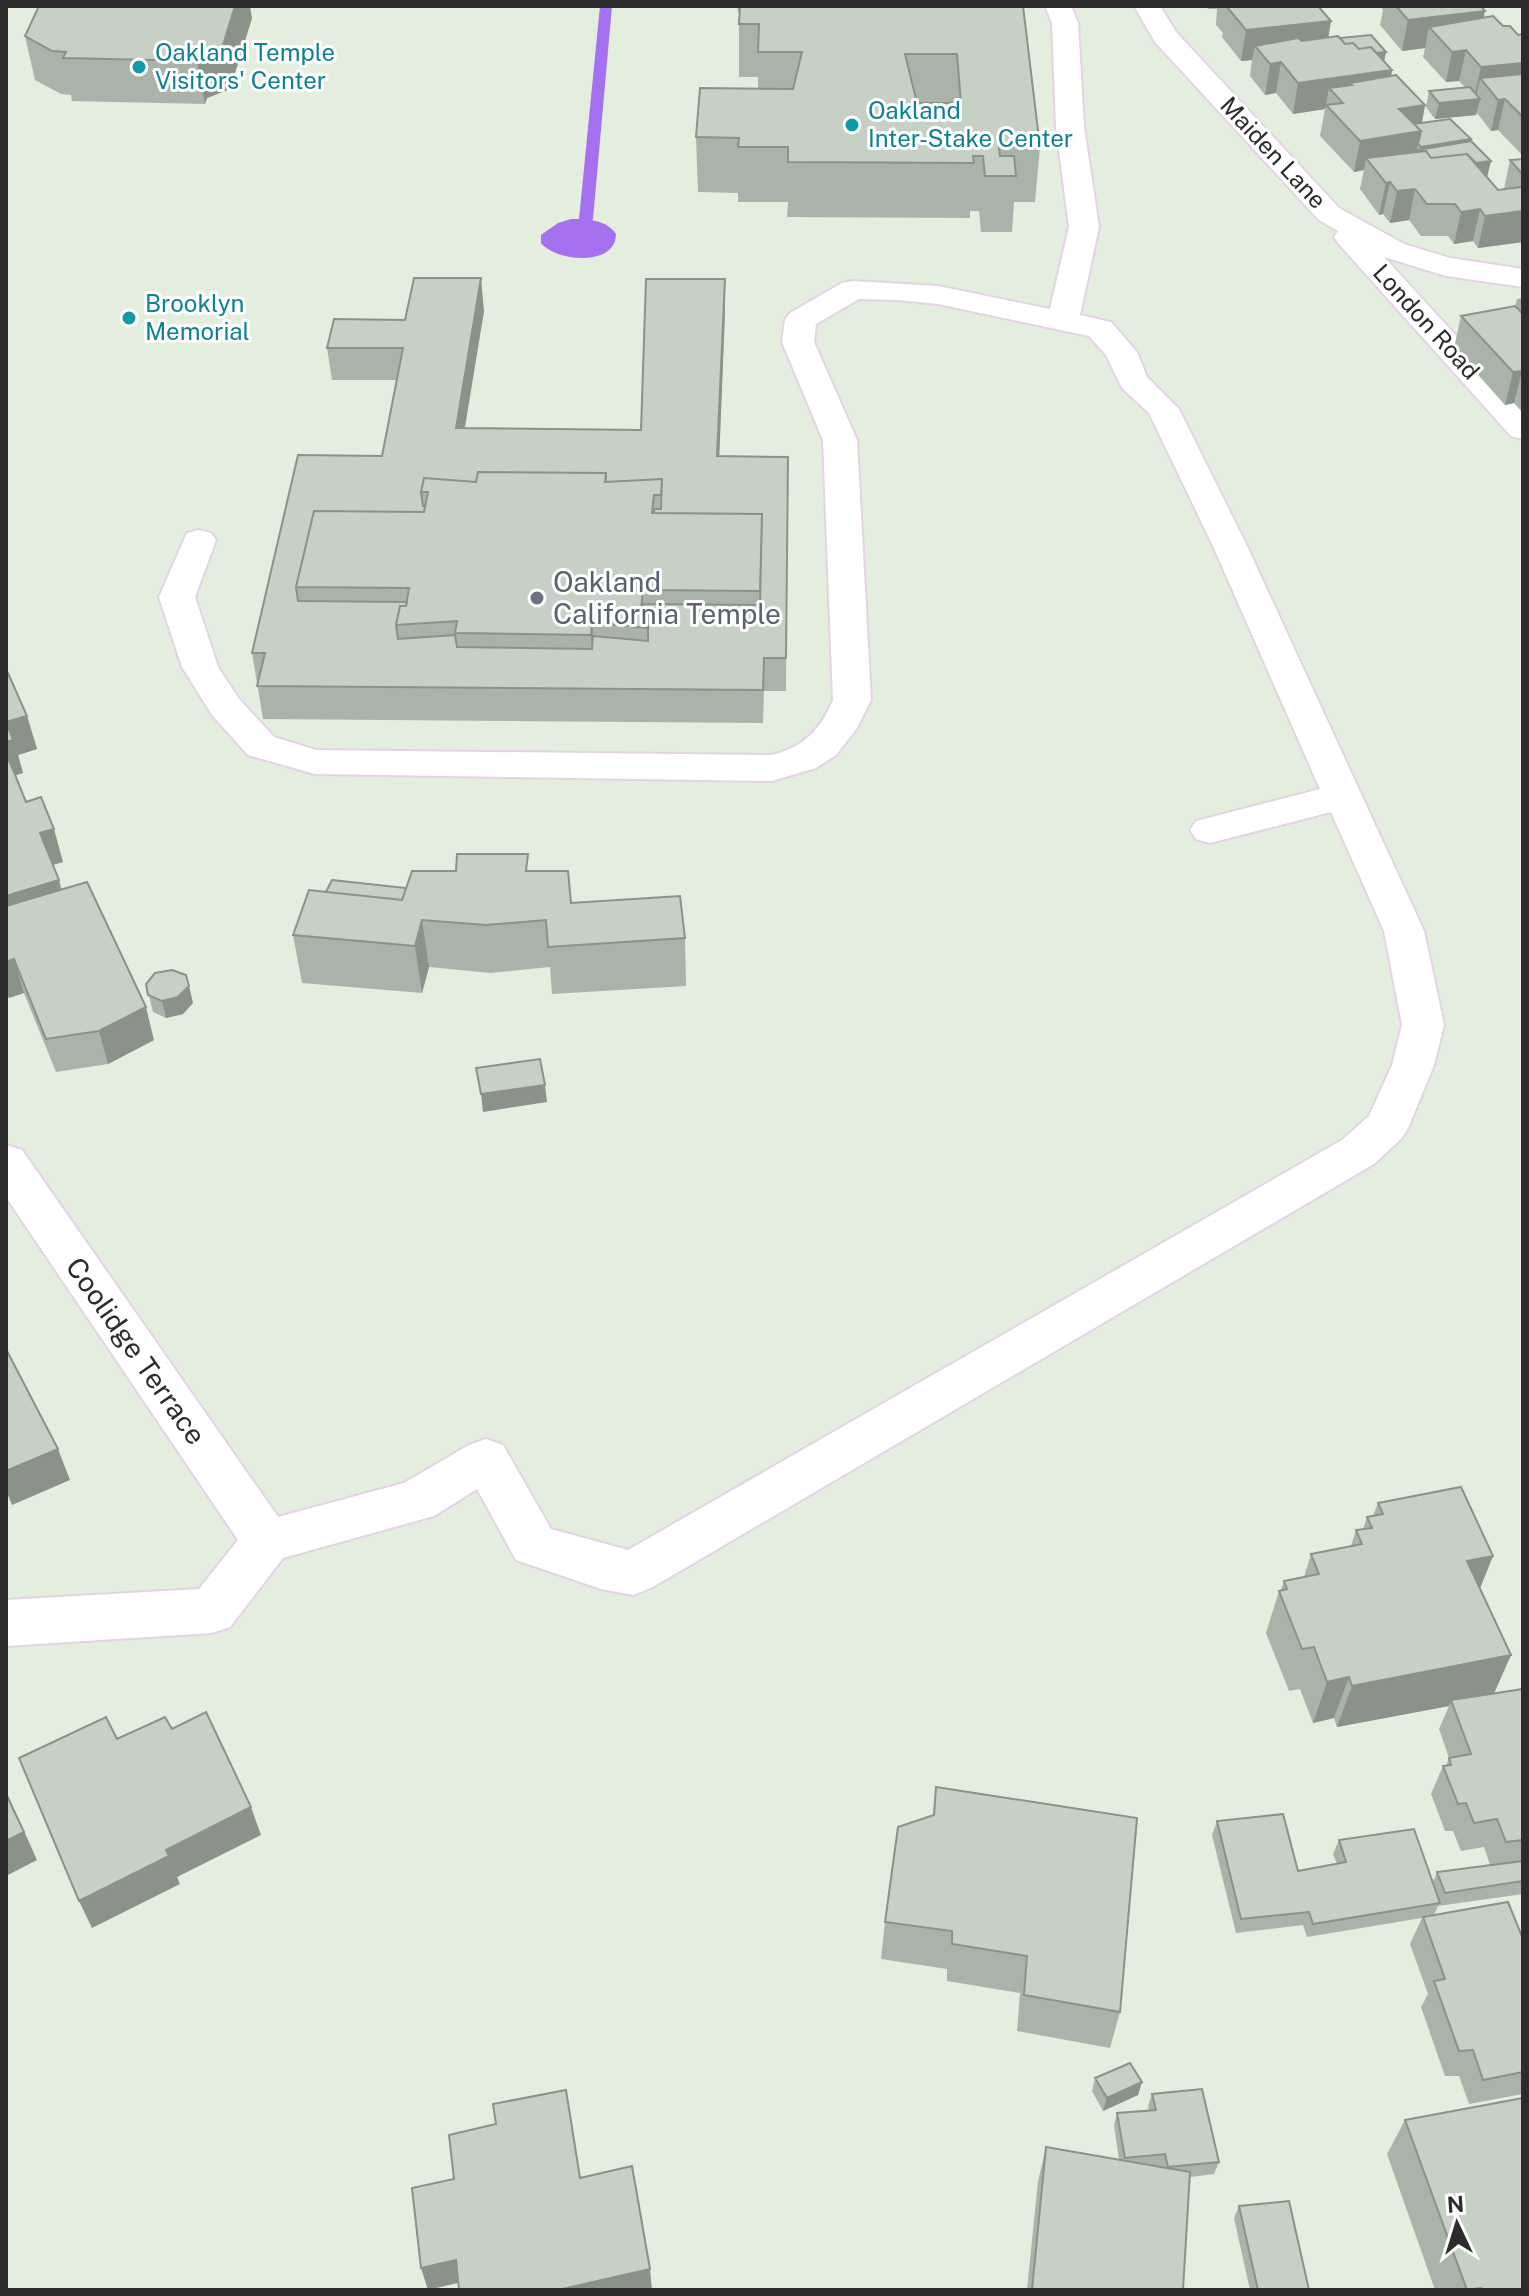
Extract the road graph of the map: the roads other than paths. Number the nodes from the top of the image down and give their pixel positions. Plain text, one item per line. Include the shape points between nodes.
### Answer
1 (1058, 6) edge
2 (1147, 6) edge
3 (1329, 214) junction
4 (1523, 278) edge
5 (1063, 321) junction
6 (1523, 429) edge
7 (199, 540) dead end
8 (1341, 796) junction
9 (1210, 830) dead end
10 (6, 1162) edge
11 (267, 1541) junction
12 (6, 1623) edge

1 - 5 street via 1065,23 1070,127 1084,227
2 - 3 street, Maiden Lane via 1165,36
3 - 4 street, Maiden Lane via 1393,250 1446,267
3 - 6 street, London Road
5 - 7 street via 938,295 853,290 801,320 798,342 840,440 852,700 839,731 807,760 772,768 315,762 261,746 225,707 200,667 177,597
5 - 8 street via 1100,329 1121,352 1133,381 1163,409
8 - 9 street
8 - 11 street via 1404,931 1423,1025 1413,1065 1387,1126 1358,1152 633,1573 534,1545 486,1459 417,1501
10 - 11 street, Coolidge Terrace
11 - 12 street via 212,1611

